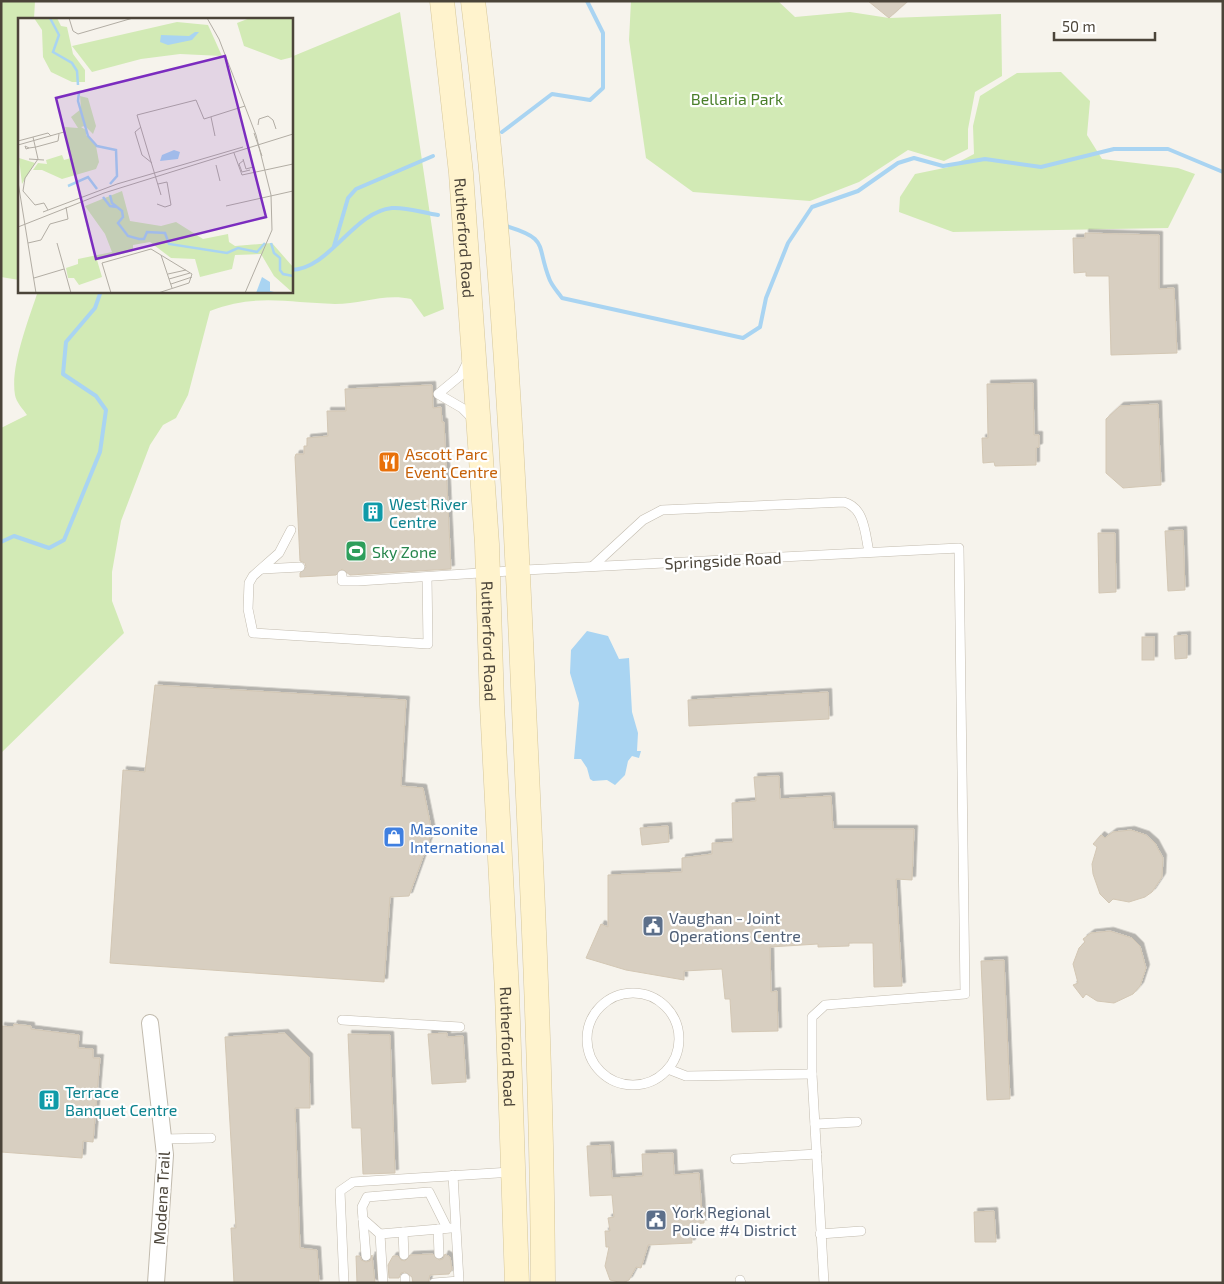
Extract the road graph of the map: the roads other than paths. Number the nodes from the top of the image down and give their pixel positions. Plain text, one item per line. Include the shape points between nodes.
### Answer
1 (442, 1) edge
2 (473, 1) edge
3 (473, 352) junction
4 (479, 426) junction
5 (291, 530) dead end
6 (869, 552) junction
7 (592, 566) junction
8 (300, 567) dead end
9 (262, 569) junction
10 (519, 570) junction
11 (488, 572) junction
12 (342, 575) dead end
13 (428, 577) junction
14 (342, 1020) dead end
15 (150, 1023) dead end
16 (460, 1027) dead end
17 (668, 1069) junction
18 (812, 1074) junction
19 (857, 1122) dead end
20 (815, 1124) junction
21 (211, 1138) dead end
22 (163, 1139) junction
23 (817, 1154) junction
24 (735, 1159) dead end
25 (512, 1172) junction
26 (453, 1175) junction
27 (363, 1219) junction
28 (447, 1228) junction
29 (862, 1231) dead end
30 (403, 1232) junction
31 (380, 1234) junction
32 (820, 1234) junction
33 (440, 1254) dead end
34 (366, 1256) dead end
35 (404, 1256) dead end
36 (441, 1278) edge
37 (156, 1283) edge
38 (344, 1283) edge
39 (383, 1283) edge
40 (434, 1283) edge
41 (518, 1283) edge
42 (543, 1283) edge
43 (824, 1283) edge

1 - 3 main road, Rutherford Road via 461,173
2 - 10 main road, Rutherford Road via 501,285
3 - 4 main road, Rutherford Road
3 - 4 lane via 461,375 438,394 462,408
4 - 11 main road, Rutherford Road
5 - 9 lane via 279,553
6 - 7 lane, Springside Road
6 - 7 lane via 859,511 844,502 662,510 643,520
6 - 18 lane, Springside Road via 959,548 965,994 825,1005 812,1017
7 - 10 lane, Springside Road
8 - 9 lane
9 - 13 lane via 253,576 247,593 253,633 428,644
10 - 11 lane, Springside Road
10 - 42 main road, Rutherford Road via 541,1097
11 - 13 lane, Springside Road
11 - 25 main road, Rutherford Road
12 - 13 lane, Springside Road via 342,581
14 - 16 lane
15 - 22 street, Modena Trail
17 - 17 lane via 676,1056 678,1027 661,1002 634,992 606,1001 595,1012 588,1026 587,1042 590,1057 605,1075 626,1085 642,1084 656,1079
17 - 18 lane via 686,1076
18 - 20 lane
19 - 20 lane
20 - 23 lane
21 - 22 lane
22 - 37 street, Modena Trail
23 - 24 lane
23 - 32 lane
25 - 26 lane
25 - 41 main road, Rutherford Road
26 - 28 lane
26 - 38 lane via 353,1182 340,1191
27 - 28 lane via 362,1207 367,1197 429,1192
27 - 31 lane
27 - 34 lane
28 - 30 lane
28 - 33 lane
28 - 36 lane via 459,1281
29 - 32 lane
30 - 31 lane
30 - 35 lane
31 - 39 lane
32 - 43 lane
36 - 40 lane

